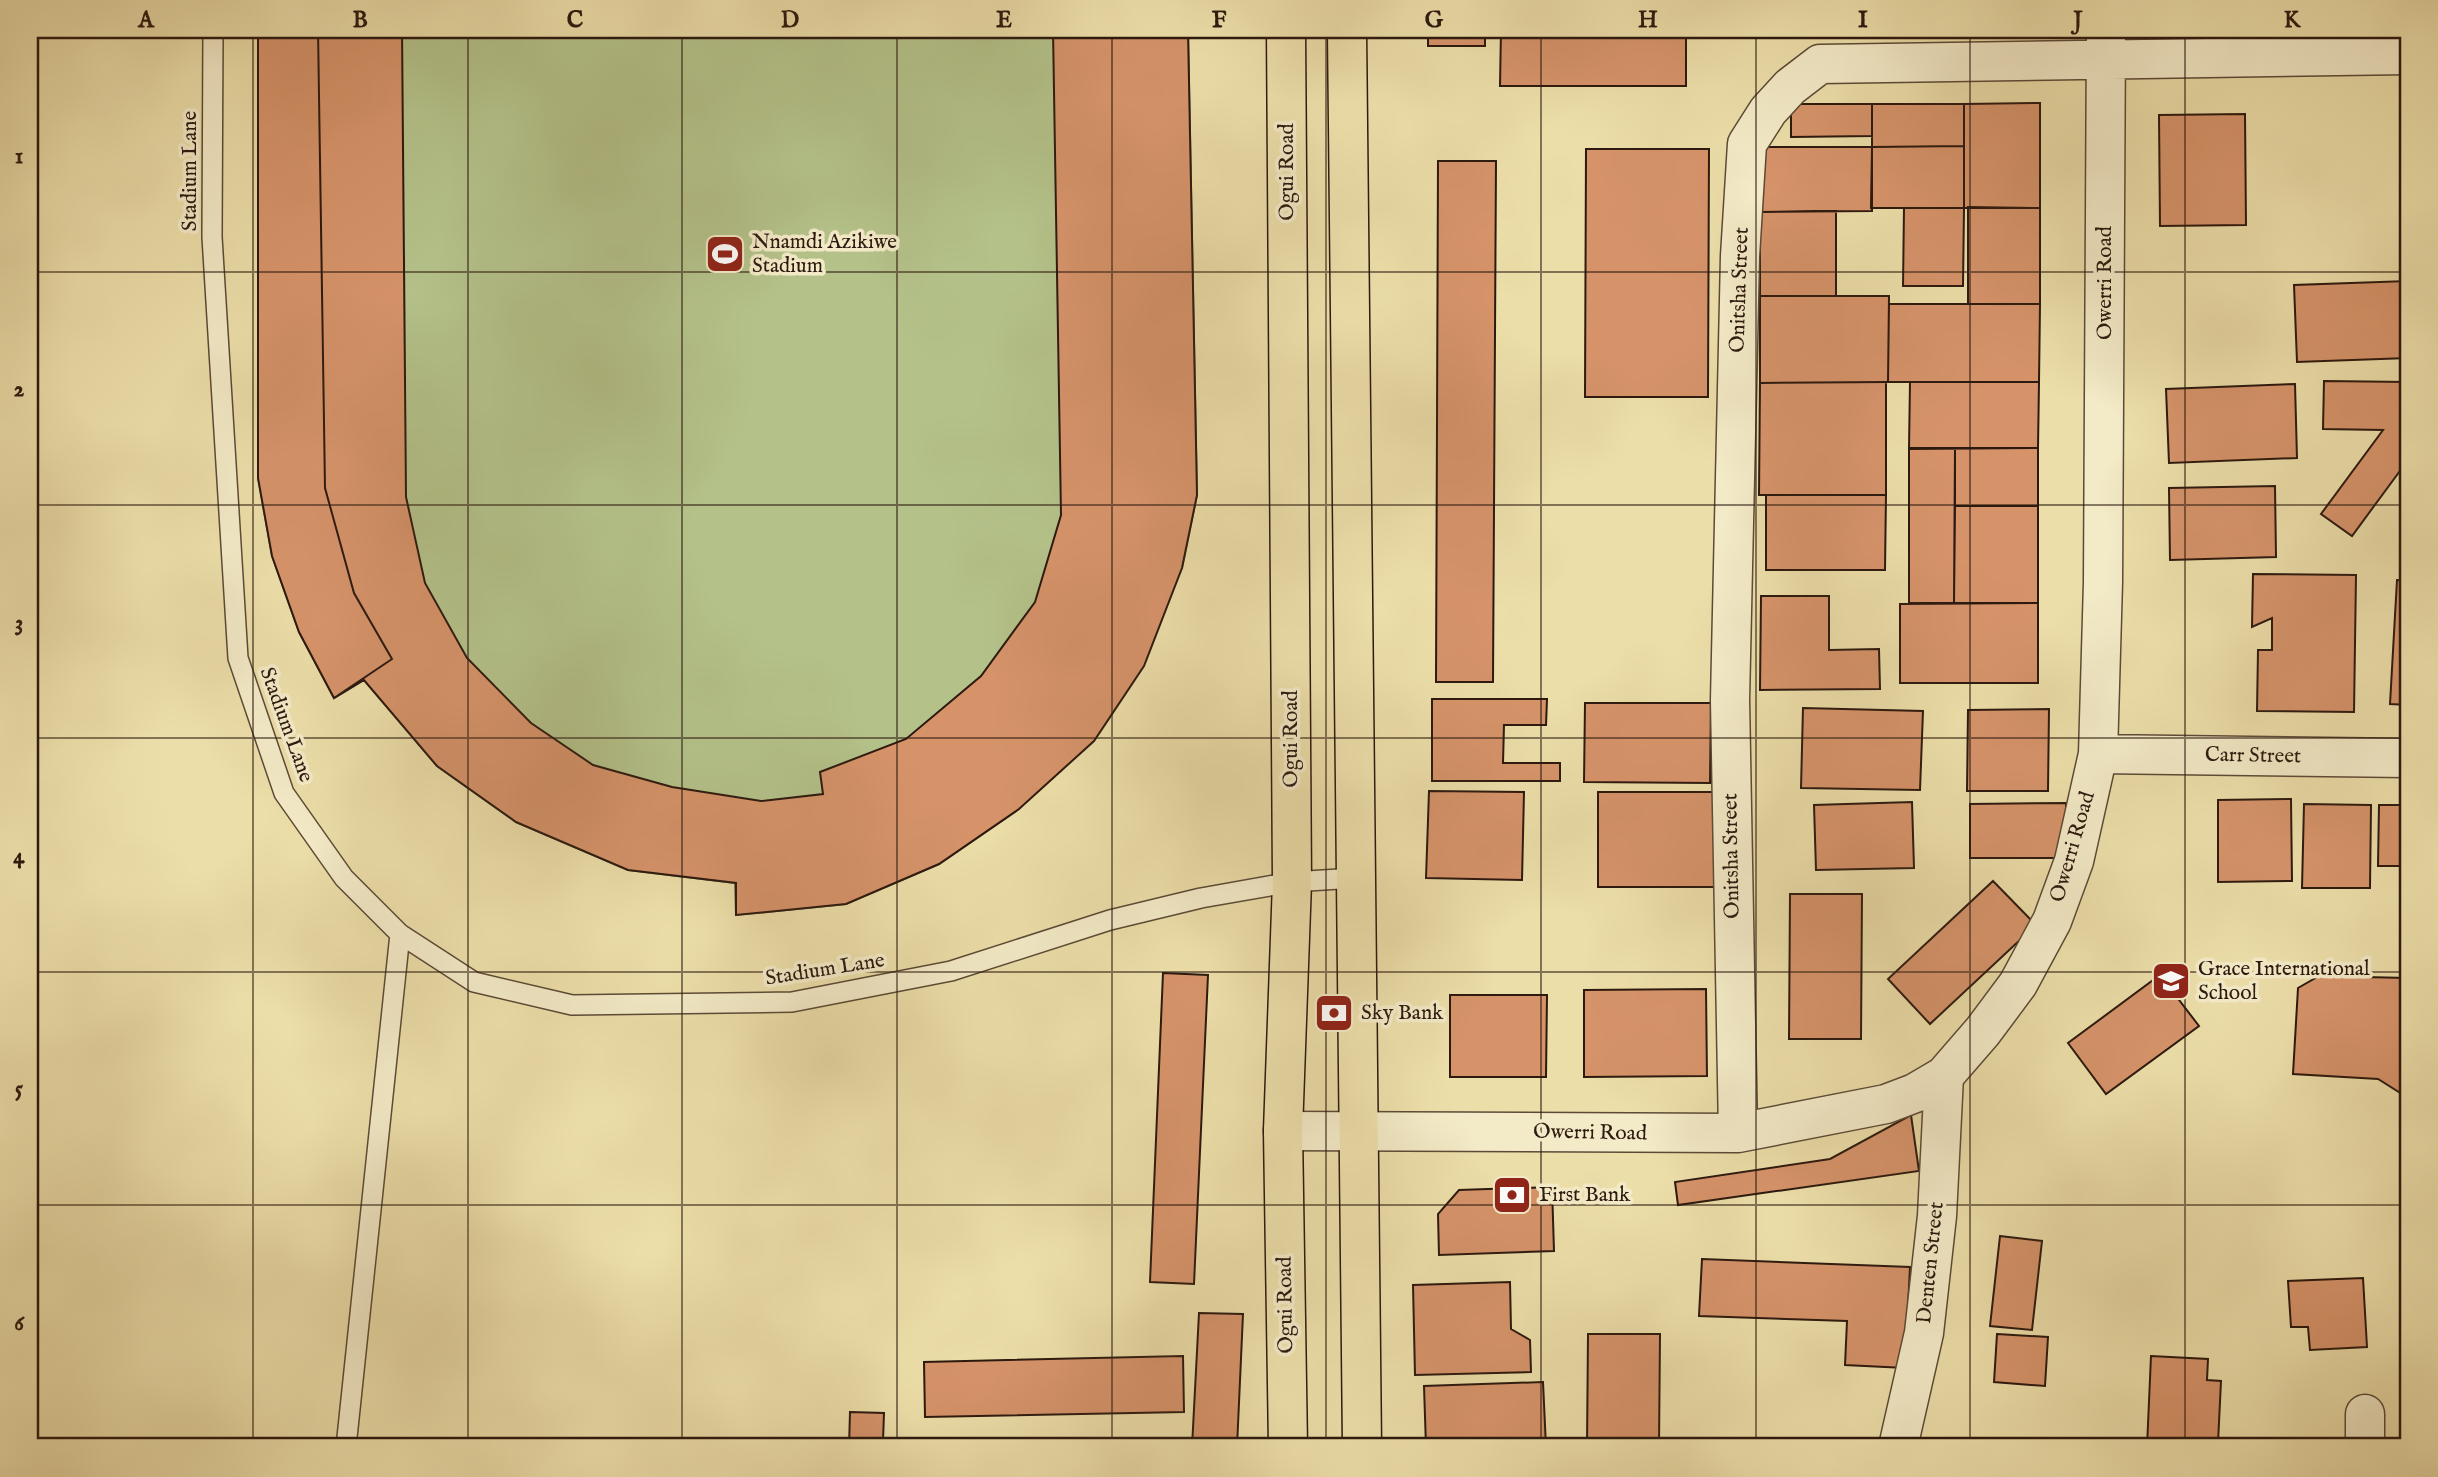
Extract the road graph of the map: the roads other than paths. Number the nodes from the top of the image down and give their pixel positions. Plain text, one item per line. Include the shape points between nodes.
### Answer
1 (213, 30) edge
2 (1286, 30) edge
3 (1347, 30) edge
4 (2106, 44) edge
5 (2408, 55) edge
6 (2098, 754) junction
7 (2408, 758) edge
8 (1355, 878) junction
9 (1292, 882) junction
10 (400, 934) junction
11 (1944, 1076) junction
12 (1283, 1131) junction
13 (1358, 1132) junction
14 (1738, 1133) junction
15 (346, 1447) edge
16 (1288, 1447) edge
17 (1362, 1447) edge
18 (1898, 1447) edge

1 - 10 lane, Stadium Lane via 212,237 238,658 284,793 344,878
2 - 9 main road, Ogui Road
3 - 8 main road
4 - 5 street, Onitsha Street
4 - 6 street, Owerri Road
4 - 14 street, Onitsha Street via 1820,64 1768,111 1747,144 1740,256 1730,700
6 - 7 street, Carr Street
6 - 11 street, Owerri Road via 2074,861 2052,921 2018,984
8 - 9 lane, Stadium Lane
8 - 13 main road
9 - 10 lane, Stadium Lane via 1110,920 951,971 792,1002 572,1005 474,982
9 - 12 main road, Ogui Road
10 - 15 lane
11 - 14 street, Owerri Road via 1886,1104
11 - 18 street, Denten Street via 1937,1216 1924,1333
12 - 13 street, Owerri Road
12 - 16 main road, Ogui Road
13 - 14 street, Owerri Road
13 - 17 main road

